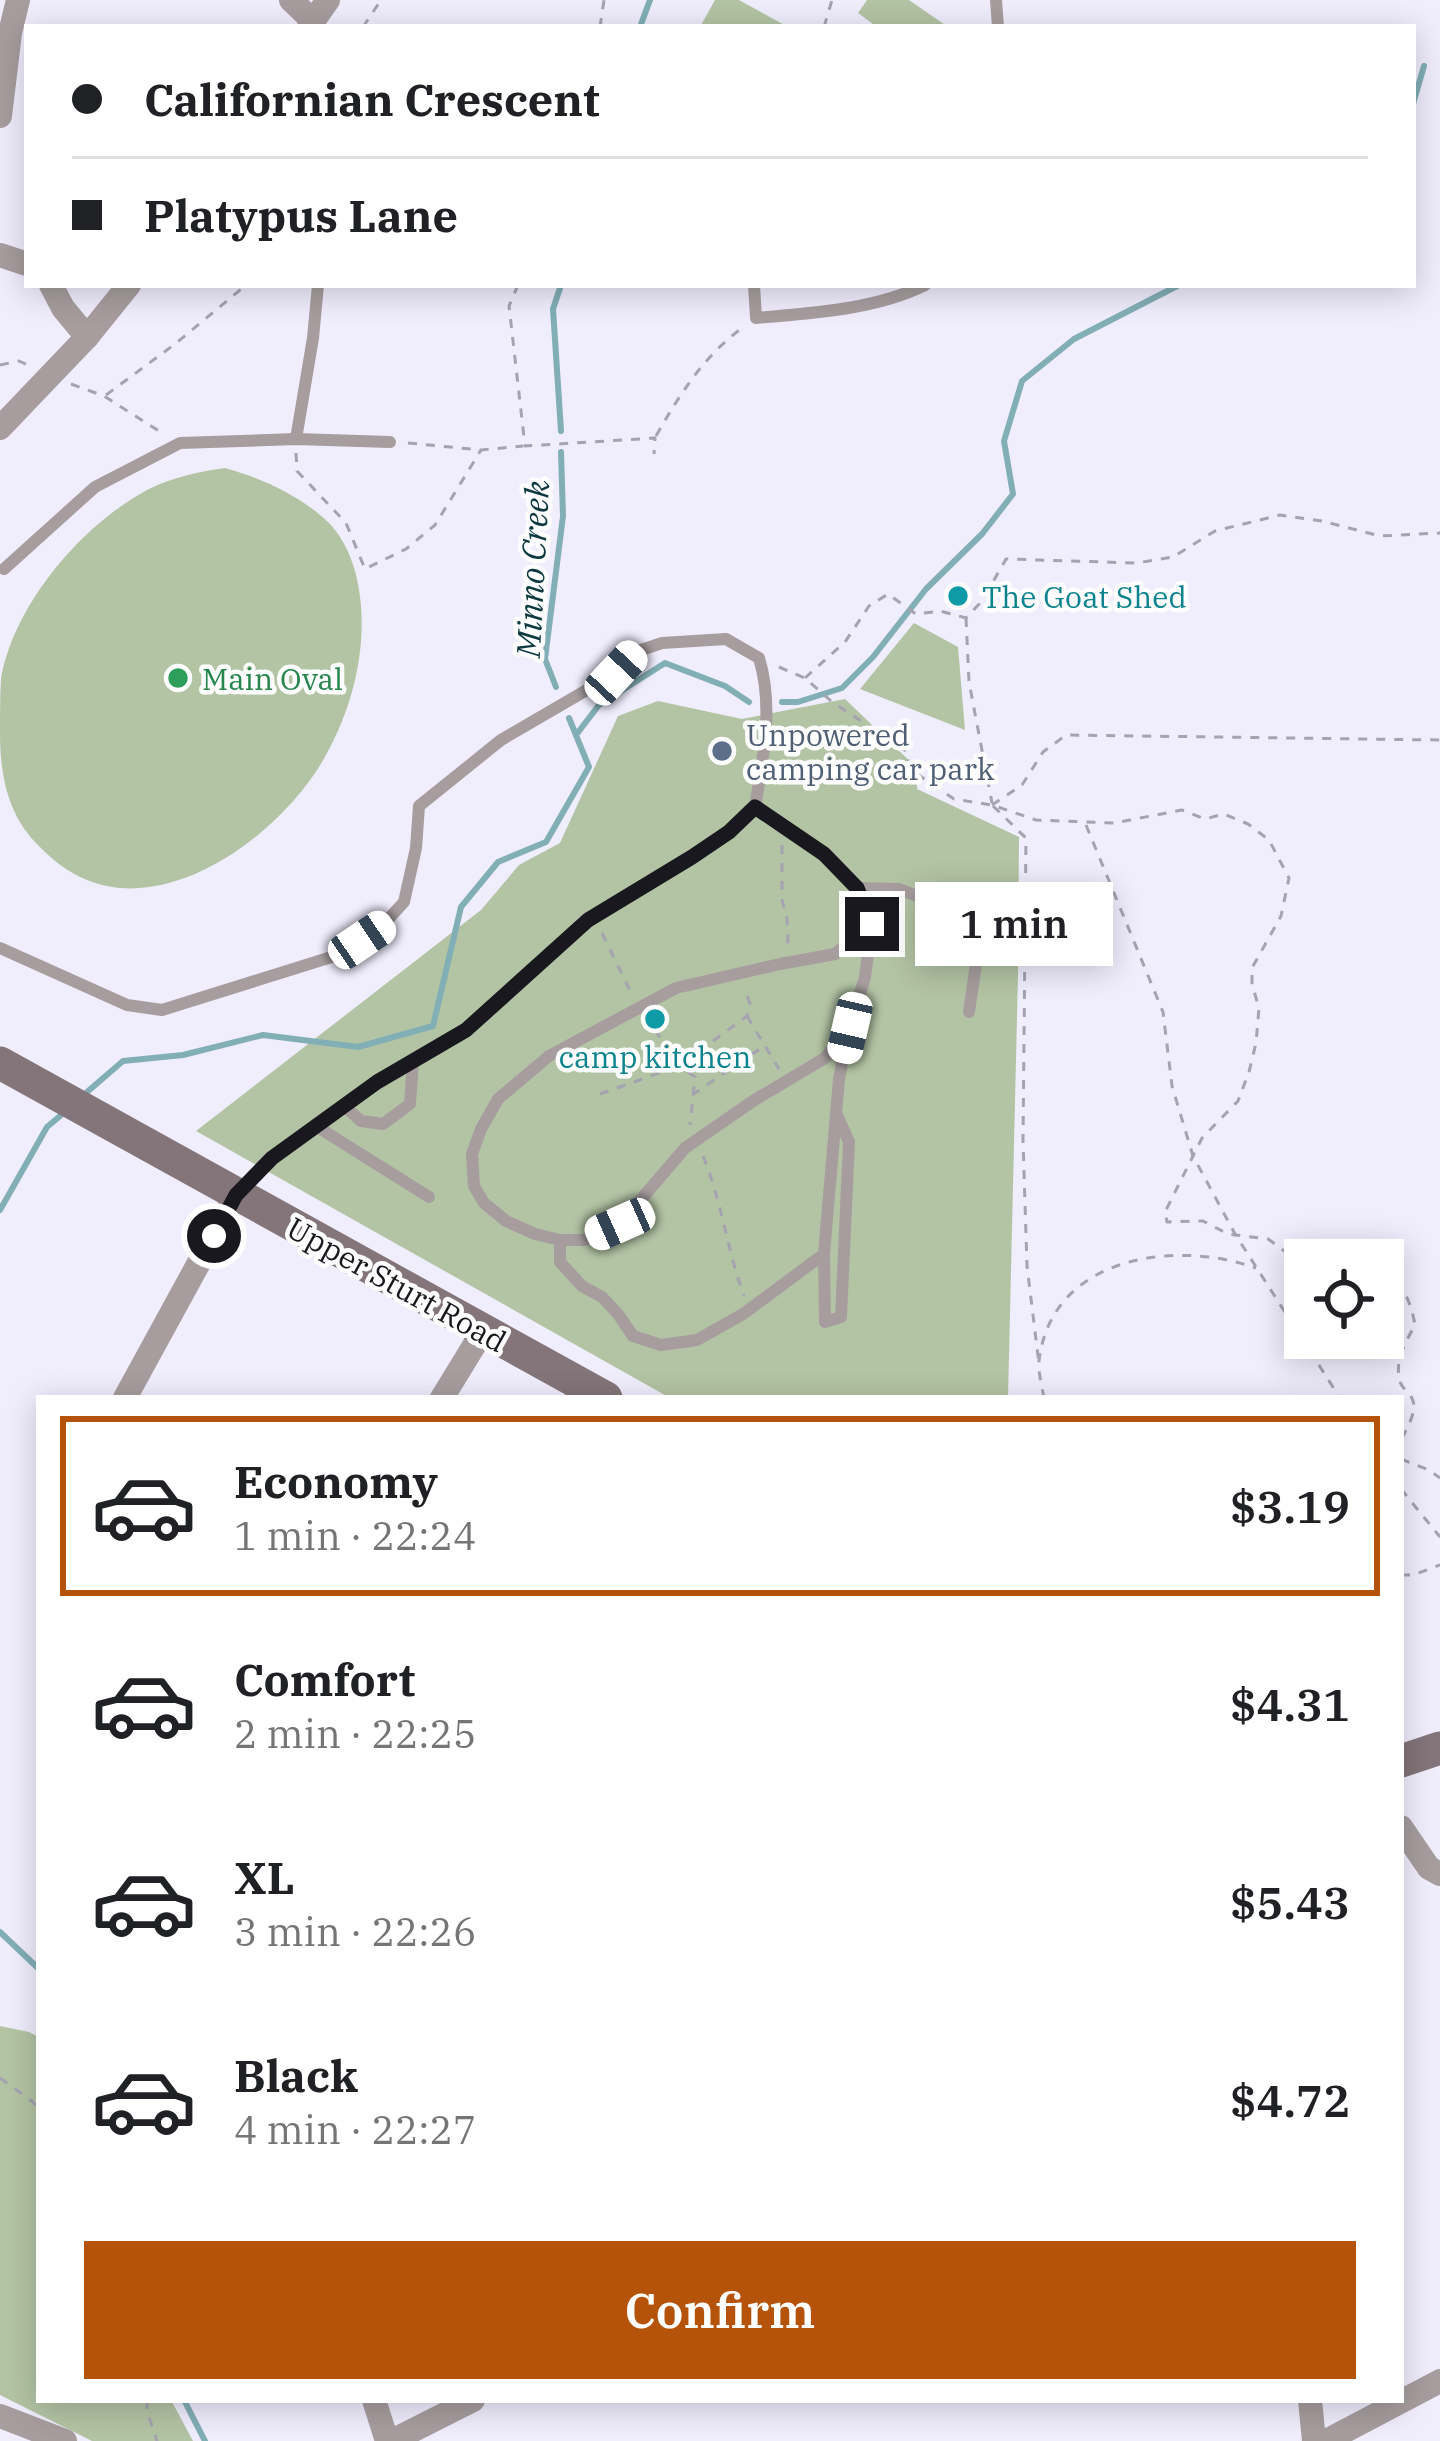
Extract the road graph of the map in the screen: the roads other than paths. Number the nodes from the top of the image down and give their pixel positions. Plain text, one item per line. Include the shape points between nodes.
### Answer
1 (19, 0) edge
2 (290, 0) edge
3 (317, 16) edge
4 (0, 116) edge
5 (53, 288) edge
6 (127, 288) edge
7 (318, 288) edge
8 (754, 288) edge
9 (917, 288) edge
10 (87, 337) junction
11 (0, 428) edge
12 (296, 439) junction
13 (390, 442) road end
14 (4, 569) dead end
15 (755, 807) junction
16 (857, 888) junction
17 (872, 924) junction
18 (0, 948) edge
19 (969, 1012) dead end
20 (850, 1028) junction
21 (413, 1061) junction
22 (0, 1063) edge
23 (344, 1106) junction
24 (837, 1115) junction
25 (316, 1126) junction
26 (236, 1195) junction
27 (429, 1197) dead end
28 (560, 1240) junction
29 (824, 1254) junction
30 (483, 1331) junction
31 (127, 1395) edge
32 (444, 1395) edge
33 (600, 1395) edge
34 (1440, 1748) edge
35 (1404, 1760) edge
36 (1404, 1831) edge
37 (1440, 1874) edge
38 (1440, 2381) edge
39 (1404, 2400) edge
40 (375, 2403) edge
41 (467, 2403) edge
42 (1310, 2403) edge
43 (1398, 2403) edge
44 (0, 2416) edge
45 (63, 2440) edge
46 (389, 2441) edge
47 (1314, 2441) edge
48 (1326, 2441) edge

1 - 4 street
2 - 3 street
5 - 10 street
6 - 10 street
7 - 12 lane
8 - 9 lane via 755,318 816,313
10 - 11 street
12 - 13 lane
12 - 14 lane via 180,443 94,488
15 - 16 lane via 824,854
15 - 18 lane via 767,732 759,658 726,639 662,643 635,652 616,673 501,740 419,806 404,902 340,954 162,1010 127,1005
15 - 21 lane via 710,845 594,916 466,1030
16 - 17 lane
16 - 19 lane via 899,889 970,917 978,950
17 - 20 lane
17 - 28 lane via 835,954 676,988 549,1056 498,1099 472,1154 474,1186 506,1221
20 - 24 lane
20 - 28 lane via 825,1058 697,1140 620,1224 584,1240
21 - 23 lane
21 - 23 lane via 410,1104 383,1124 361,1121
22 - 26 main road, Upper Sturt Road
23 - 25 lane
24 - 29 lane
24 - 29 lane via 849,1142 842,1317 825,1322
25 - 26 lane
25 - 27 lane
26 - 30 main road, Upper Sturt Road
26 - 31 street
28 - 29 lane via 560,1262 582,1286 602,1297 633,1336 661,1345 697,1340
30 - 32 street
30 - 33 main road, Upper Sturt Road
34 - 35 main road
36 - 37 street
38 - 39 street
40 - 46 street
41 - 46 street
42 - 47 street
43 - 48 street
44 - 45 street

